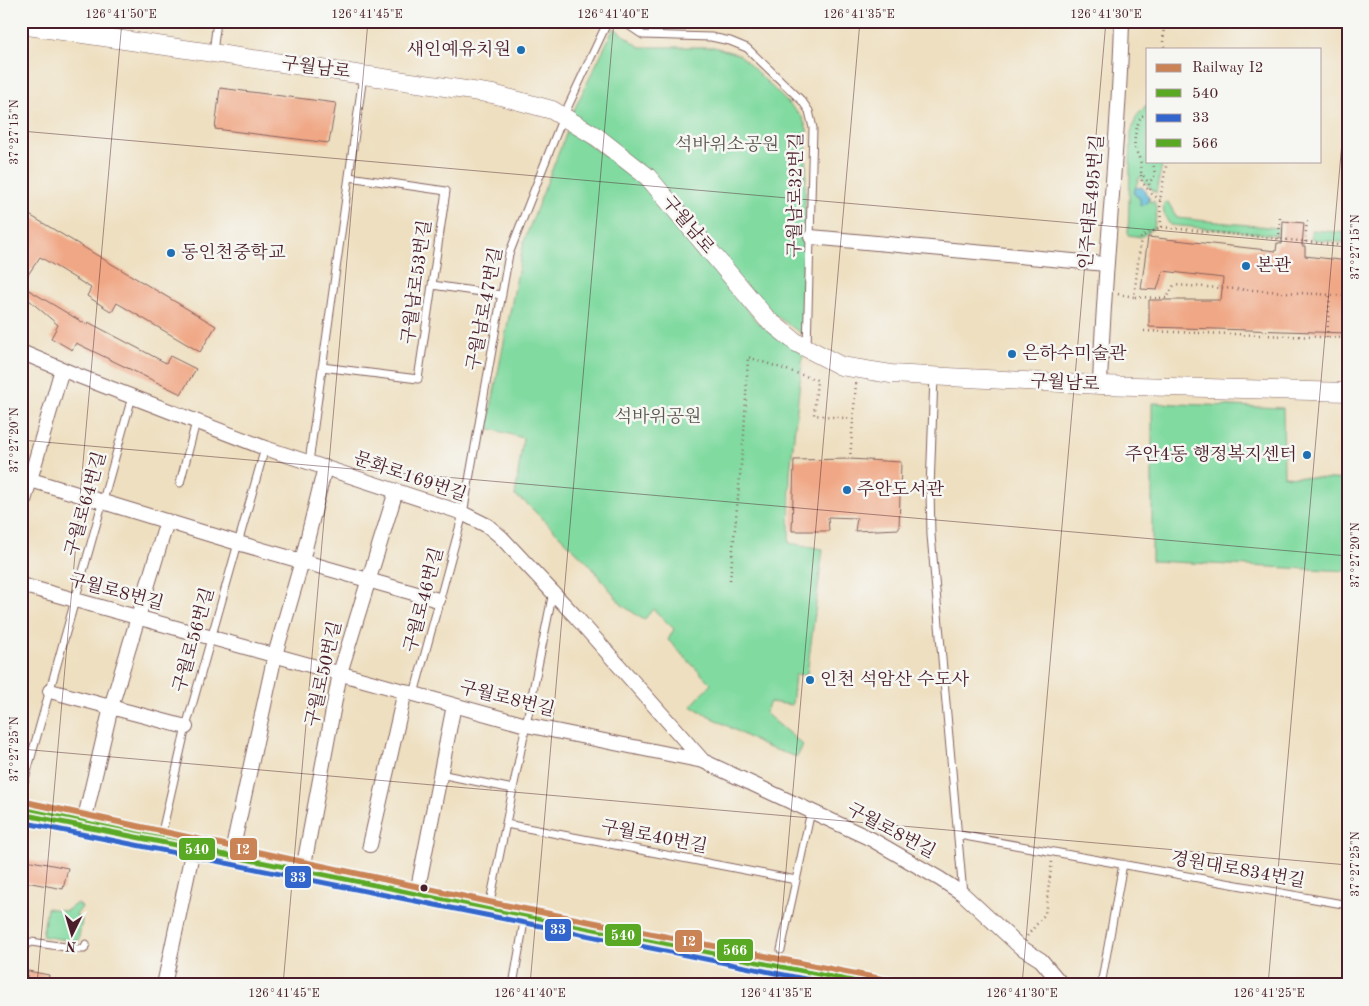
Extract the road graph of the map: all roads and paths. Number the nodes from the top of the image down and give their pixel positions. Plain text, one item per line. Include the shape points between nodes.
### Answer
1 (217, 21) edge
2 (608, 21) edge
3 (622, 21) edge
4 (1122, 21) edge
5 (1164, 21) edge
6 (21, 24) edge
7 (1165, 48) edge
8 (212, 53) junction
9 (363, 75) junction
10 (1146, 115) edge
11 (563, 116) junction
12 (1152, 162) edge
13 (1167, 162) edge
14 (1141, 173) junction
15 (349, 177) junction
16 (1149, 183) junction
17 (1151, 193) junction
18 (1160, 200) junction
19 (1280, 218) dead end
20 (1307, 220) dead end
21 (1161, 227) junction
22 (811, 237) junction
23 (1279, 239) junction
24 (1305, 242) junction
25 (1348, 246) edge
26 (1106, 264) junction
27 (432, 285) junction
28 (1103, 292) junction
29 (1330, 294) junction
30 (502, 295) junction
31 (1348, 296) edge
32 (1134, 297) junction
33 (1144, 331) dead end
34 (1328, 337) junction
35 (1348, 338) edge
36 (807, 348) junction
37 (21, 352) edge
38 (322, 367) junction
39 (857, 368) junction
40 (62, 369) junction
41 (934, 376) junction
42 (1100, 385) junction
43 (1348, 392) edge
44 (132, 397) junction
45 (854, 419) junction
46 (196, 422) junction
47 (265, 448) junction
48 (850, 459) dead end
49 (309, 462) junction
50 (325, 468) junction
51 (26, 478) edge
52 (180, 484) dead end
53 (396, 490) junction
54 (102, 502) junction
55 (21, 511) edge
56 (463, 514) junction
57 (167, 521) junction
58 (238, 543) junction
59 (302, 561) junction
60 (368, 579) junction
61 (730, 580) dead end
62 (21, 585) edge
63 (553, 592) junction
64 (75, 600) junction
65 (438, 600) junction
66 (138, 617) junction
67 (210, 637) junction
68 (275, 655) junction
69 (340, 673) junction
70 (50, 691) junction
71 (409, 692) junction
72 (454, 705) junction
73 (112, 707) junction
74 (526, 725) junction
75 (186, 726) junction
76 (703, 761) junction
77 (440, 774) junction
78 (513, 789) junction
79 (21, 793) edge
80 (811, 811) junction
81 (21, 814) edge
82 (506, 824) junction
83 (83, 826) junction
84 (959, 835) junction
85 (160, 842) junction
86 (370, 845) dead end
87 (193, 848) junction
88 (1053, 852) junction
89 (231, 856) junction
90 (1123, 864) junction
91 (303, 870) junction
92 (796, 880) junction
93 (417, 893) junction
94 (963, 894) junction
95 (1348, 905) edge
96 (489, 908) junction
97 (525, 915) junction
98 (86, 944) dead end
99 (1019, 946) junction
100 (21, 948) edge
101 (781, 950) dead end
102 (863, 984) edge
103 (164, 985) edge
104 (512, 985) edge
105 (1062, 985) edge
106 (1101, 985) edge

1 - 8 lane
2 - 11 lane, 구월남로47번길
3 - 22 lane, 구월남로32번길 via 643,35 711,37 738,44 757,56 809,110 813,128
4 - 26 street, 인주대로495번길 via 1120,92
5 - 7 path
6 - 8 street, 구월남로
8 - 9 street, 구월남로
9 - 11 street, 구월남로 via 493,94
9 - 15 lane
10 - 14 path via 1141,116 1137,126 1135,150 1142,159
11 - 30 lane, 구월남로47번길 via 515,236
11 - 36 street, 구월남로 via 597,137 648,177 766,319
12 - 16 path via 1154,175
13 - 18 path
14 - 16 path
14 - 17 path via 1142,182
15 - 27 lane, 구월남로53번길 via 446,191
15 - 38 lane
16 - 17 path
17 - 18 path
18 - 21 path
19 - 23 path
20 - 24 path
21 - 23 path
21 - 32 path via 1142,237
22 - 26 street
22 - 36 lane, 구월남로32번길
23 - 24 path
24 - 25 path
26 - 28 street, 인주대로495번길
27 - 30 lane
27 - 38 lane, 구월남로53번길 via 418,379
28 - 32 path
28 - 42 street, 인주대로495번길
29 - 31 path
29 - 32 path via 1174,285 1167,298
29 - 34 path
30 - 56 lane, 구월남로47번길
33 - 34 path
34 - 35 path
36 - 39 street, 구월남로 via 841,366
37 - 40 street, 문화로169번길
38 - 49 lane
39 - 41 street, 구월남로
39 - 45 path
40 - 44 street, 문화로169번길
40 - 51 street
41 - 42 street, 구월남로
41 - 84 lane, 구월로8번길 via 931,527
42 - 43 street, 구월남로
44 - 46 street, 문화로169번길
44 - 54 lane, 구월로64번길
45 - 48 path
45 - 61 path via 814,415 817,380 748,357
46 - 47 street, 문화로169번길
46 - 52 lane
47 - 49 street, 문화로169번길
47 - 58 lane, 구월로56번길
49 - 50 street, 문화로169번길
50 - 53 street, 문화로169번길
50 - 59 street
51 - 54 street
51 - 55 street
53 - 56 street, 문화로169번길
53 - 60 street, 구월로50번길
54 - 57 street
54 - 64 lane, 구월로64번길
56 - 63 street, 문화로169번길 via 488,526 501,537
56 - 65 lane, 구월로46번길
57 - 58 street
57 - 66 street
58 - 59 street
58 - 67 lane, 구월로56번길
59 - 60 street
59 - 68 street
60 - 65 street
60 - 69 street, 구월로50번길
62 - 64 street, 구월로8번길
63 - 74 lane
63 - 76 street, 문화로169번길
64 - 66 street, 구월로8번길
64 - 70 lane, 구월로64번길
65 - 71 lane, 구월로46번길
66 - 67 street, 구월로8번길
66 - 73 street
67 - 68 street, 구월로8번길
67 - 75 lane, 구월로56번길
68 - 69 street, 구월로8번길
68 - 89 street
69 - 71 street, 구월로8번길
69 - 91 street, 구월로50번길
70 - 73 street
70 - 79 lane, 구월로64번길
71 - 72 street, 구월로8번길
71 - 86 street
72 - 74 street, 구월로8번길
72 - 77 street
73 - 75 street
73 - 83 street
74 - 76 street, 구월로8번길
74 - 78 lane
75 - 85 lane, 구월로56번길
76 - 80 street, 구월로8번길
77 - 78 lane
77 - 93 street
78 - 82 lane
80 - 92 lane
80 - 94 street, 구월로8번길 via 871,839
81 - 83 main road
82 - 92 lane, 구월로40번길
82 - 96 lane
83 - 85 main road
84 - 88 lane, 경원대로834번길
84 - 94 lane, 구월로8번길
85 - 87 main road
87 - 89 main road
87 - 103 street
88 - 90 lane, 경원대로834번길
88 - 99 path via 1044,914
89 - 91 main road
90 - 95 lane, 경원대로834번길
90 - 106 lane
91 - 93 main road
92 - 101 lane
93 - 96 main road
94 - 99 street, 구월로8번길
96 - 97 main road
97 - 102 main road
97 - 104 lane
98 - 100 lane via 79,950 31,942
99 - 105 street, 구월로8번길 via 1041,960

